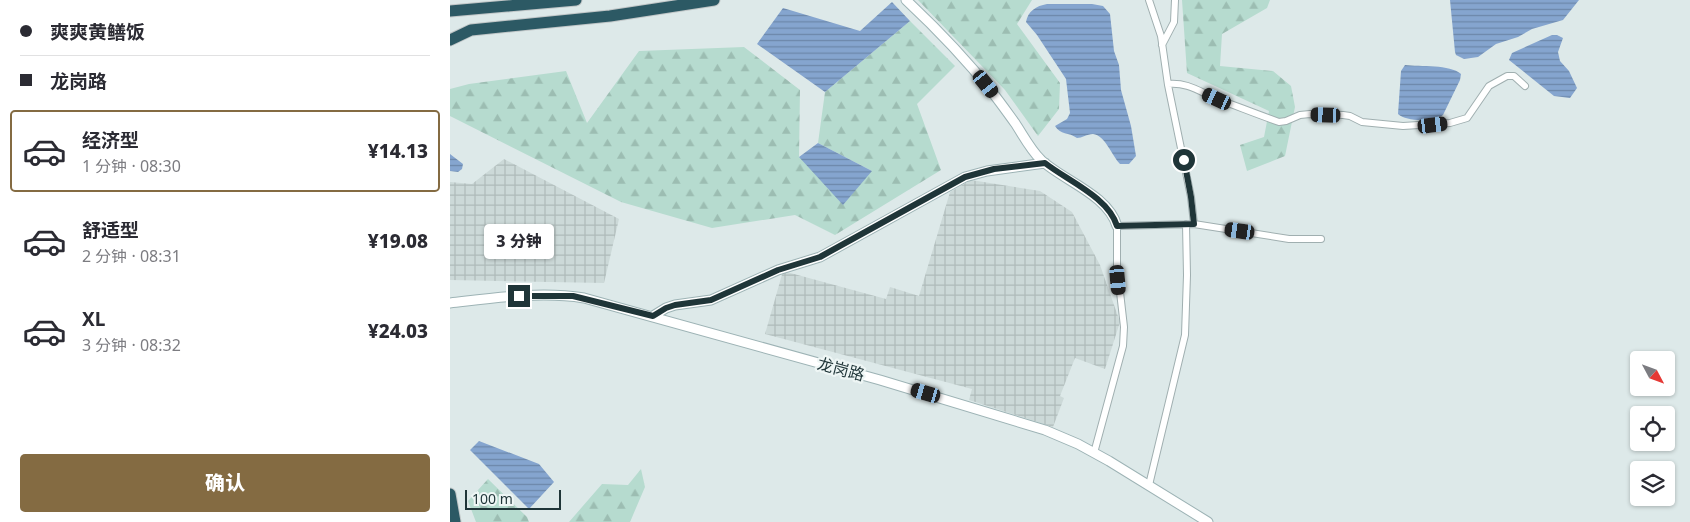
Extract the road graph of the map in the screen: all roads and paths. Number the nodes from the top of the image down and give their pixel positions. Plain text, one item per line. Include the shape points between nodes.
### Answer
1 (576, 0) edge
2 (714, 0) edge
3 (906, 0) edge
4 (1149, 0) edge
5 (1175, 0) edge
6 (450, 11) edge
7 (450, 40) edge
8 (1162, 45) junction
9 (1168, 84) junction
10 (1525, 86) dead end
11 (1045, 163) junction
12 (1186, 224) junction
13 (1194, 224) junction
14 (1117, 226) junction
15 (1321, 239) dead end
16 (450, 302) edge
17 (653, 316) junction
18 (1094, 453) junction
19 (1149, 485) junction
20 (450, 494) edge
21 (453, 516) edge
22 (1208, 522) edge

1 - 6 highway
2 - 7 highway via 610,16 471,30
3 - 11 main road via 948,40 979,76 1031,149
4 - 8 street
5 - 8 street via 1174,22
8 - 9 street
9 - 10 street via 1187,85 1279,122 1304,114 1350,116 1362,122 1403,126 1462,120 1472,112 1488,87 1507,76 1514,76
9 - 13 street
11 - 14 main road via 1101,202 1111,212
11 - 17 main road via 994,169 965,177 820,257 778,270 711,300 675,305
12 - 13 street
12 - 14 street
12 - 19 street via 1185,335
13 - 15 street via 1289,238
14 - 18 street via 1123,346
16 - 17 main road, 龙岗路 via 519,296 573,296
17 - 18 main road, 龙岗路 via 1016,420 1063,437
18 - 19 main road, 龙岗路
19 - 22 main road, 龙岗路
20 - 21 highway

